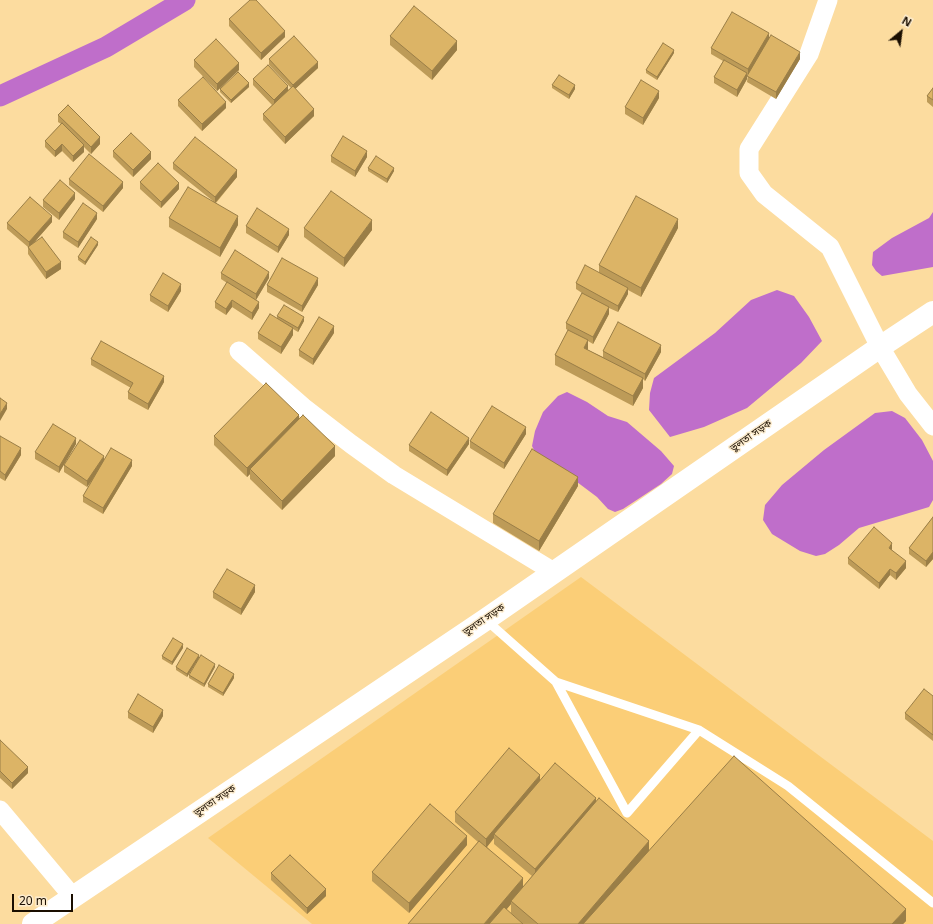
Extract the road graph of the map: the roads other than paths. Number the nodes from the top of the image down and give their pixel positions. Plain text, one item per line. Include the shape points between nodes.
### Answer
1 (828, 0) edge
2 (933, 312) edge
3 (880, 347) junction
4 (239, 351) dead end
5 (933, 426) edge
6 (554, 572) junction
7 (485, 620) junction
8 (556, 682) junction
9 (699, 730) junction
10 (0, 810) edge
11 (73, 897) junction
12 (933, 903) edge
13 (33, 924) edge

1 - 3 street via 809,54 749,149 749,173 764,194 830,247
2 - 3 highway, ভুলতা সড়ক
3 - 5 street via 908,394
3 - 6 highway, ভুলতা সড়ক
4 - 6 street via 303,407 394,475
6 - 7 highway, ভুলতা সড়ক
7 - 8 lane
7 - 11 highway, ভুলতা সড়ক
8 - 9 lane
8 - 9 lane via 627,813
9 - 12 lane via 788,786
10 - 11 street
11 - 13 highway, ভুলতা সড়ক

